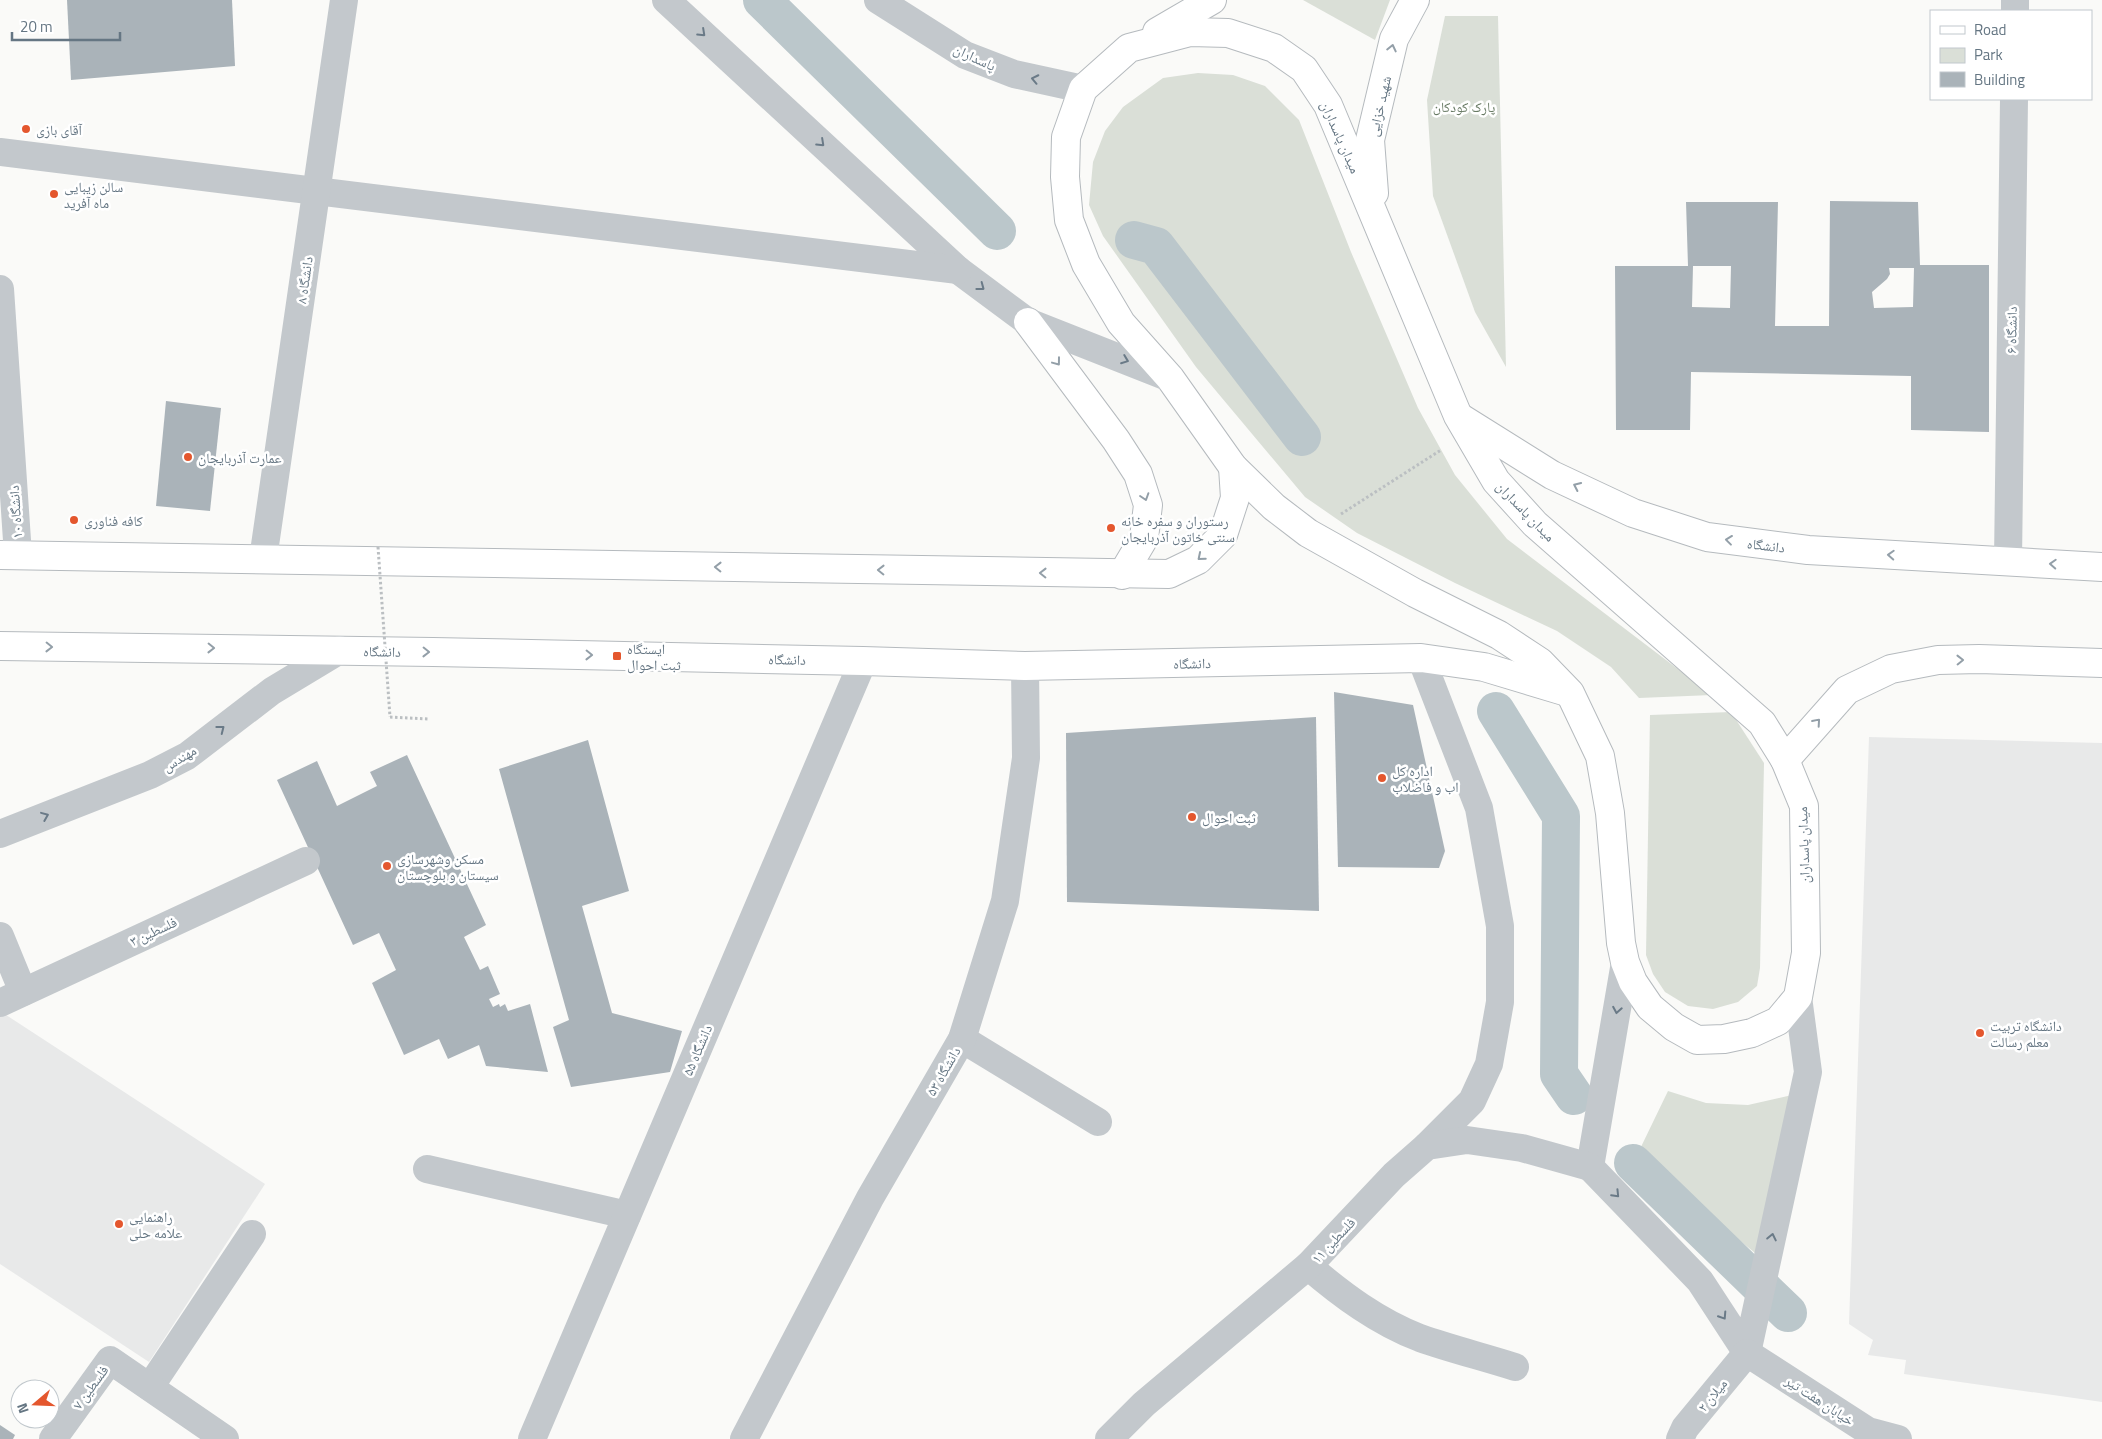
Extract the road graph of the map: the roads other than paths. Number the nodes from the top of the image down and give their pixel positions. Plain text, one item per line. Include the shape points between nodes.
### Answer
1 (344, 0) edge
2 (666, 0) edge
3 (878, 0) edge
4 (1212, 0) edge
5 (1415, 0) edge
6 (1129, 48) junction
7 (1083, 89) junction
8 (2014, 100) edge
9 (0, 152) edge
10 (318, 191) junction
11 (1376, 217) junction
12 (958, 270) junction
13 (0, 289) edge
14 (1028, 322) junction
15 (1170, 378) junction
16 (1458, 416) junction
17 (1234, 467) junction
18 (9, 555) edge
19 (263, 559) junction
20 (2008, 561) junction
21 (2102, 567) edge
22 (1122, 575) junction
23 (0, 646) edge
24 (340, 650) junction
25 (1421, 658) junction
26 (863, 660) junction
27 (2102, 663) edge
28 (1025, 666) junction
29 (1570, 693) junction
30 (1786, 760) junction
31 (0, 834) edge
32 (306, 860) dead end
33 (0, 936) edge
34 (1625, 962) junction
35 (12, 997) edge
36 (1798, 997) junction
37 (962, 1039) junction
38 (1098, 1122) dead end
39 (1426, 1146) junction
40 (1590, 1167) junction
41 (427, 1169) dead end
42 (627, 1215) junction
43 (252, 1234) dead end
44 (1308, 1266) junction
45 (1747, 1353) junction
46 (1515, 1367) dead end
47 (150, 1388) junction
48 (210, 1435) edge
49 (53, 1439) edge
50 (532, 1439) edge
51 (744, 1439) edge
52 (1109, 1439) edge
53 (1680, 1439) edge
54 (1898, 1439) edge

1 - 10 street, دانشگاه ۸
2 -> 12 street
7 -> 3 street, پاسداران via 1014,74 965,55
4 - 6 main road
11 -> 5 main road, شهید خزایی via 1370,140 1394,39
6 - 7 main road, میدان پاسداران
6 - 11 main road, میدان پاسداران via 1190,32 1228,33 1274,48 1304,69 1328,105
7 - 15 main road, میدان پاسداران via 1066,137 1064,177 1069,220 1086,264 1121,323
8 - 20 street, دانشگاه ۶
9 - 10 street
10 - 12 street
10 - 19 street, دانشگاه ۸
11 - 16 main road, میدان پاسداران
12 -> 14 street
13 - 18 street, دانشگاه ۱۰
14 -> 15 street
14 -> 22 main road via 1138,474 1148,505 1144,538
15 - 17 main road, میدان پاسداران
20 -> 16 main road, دانشگاه via 1808,550 1706,538 1633,513 1552,475
16 - 30 main road, میدان پاسداران via 1496,481 1536,524 1762,723
17 -> 22 main road via 1235,498 1224,535 1198,560 1169,574
17 - 29 main road, میدان پاسداران via 1274,507 1308,533 1499,635 1540,662
18 - 19 main road
22 -> 19 main road
21 -> 20 main road, دانشگاه
23 -> 24 main road, دانشگاه
24 -> 26 main road, دانشگاه
31 -> 24 street, مهندس via 150,775 187,756 272,691
25 - 28 main road, دانشگاه
25 - 29 main road, دانشگاه via 1484,667
25 - 39 street, فلسطین ۱۱ via 1479,808 1500,926 1500,1002 1489,1064 1472,1101
26 - 28 main road, دانشگاه
26 - 42 street, دانشگاه ۵۵
30 -> 27 main road via 1847,690 1891,669 1938,660
28 - 37 street, دانشگاه ۵۳ via 1026,758 1005,901
29 - 34 main road, میدان پاسداران via 1600,756 1610,813
30 - 36 main road, میدان پاسداران via 1804,806 1806,952
32 - 35 street, فلسطین ۳
33 - 35 street
34 - 36 main road, میدان پاسداران via 1650,1007 1674,1027 1697,1040 1752,1033 1778,1021
34 -> 40 street
45 -> 36 street via 1808,1072
37 - 38 street
37 - 51 street, دانشگاه ۵۳ via 870,1198
39 - 40 street via 1467,1140 1522,1148
39 - 44 street, فلسطین ۱۱
40 -> 45 street via 1700,1282
41 - 42 street
42 - 50 street, دانشگاه ۵۵
43 - 47 street
44 - 46 street via 1364,1310 1419,1338
44 - 52 street, فلسطین ۱۱ via 1144,1404
45 - 53 street, میلان ۲ via 1685,1428
45 - 54 street, خیابان هفت تیر via 1868,1431
47 - 48 street
47 - 49 street, فلسطین ۷ via 110,1360

